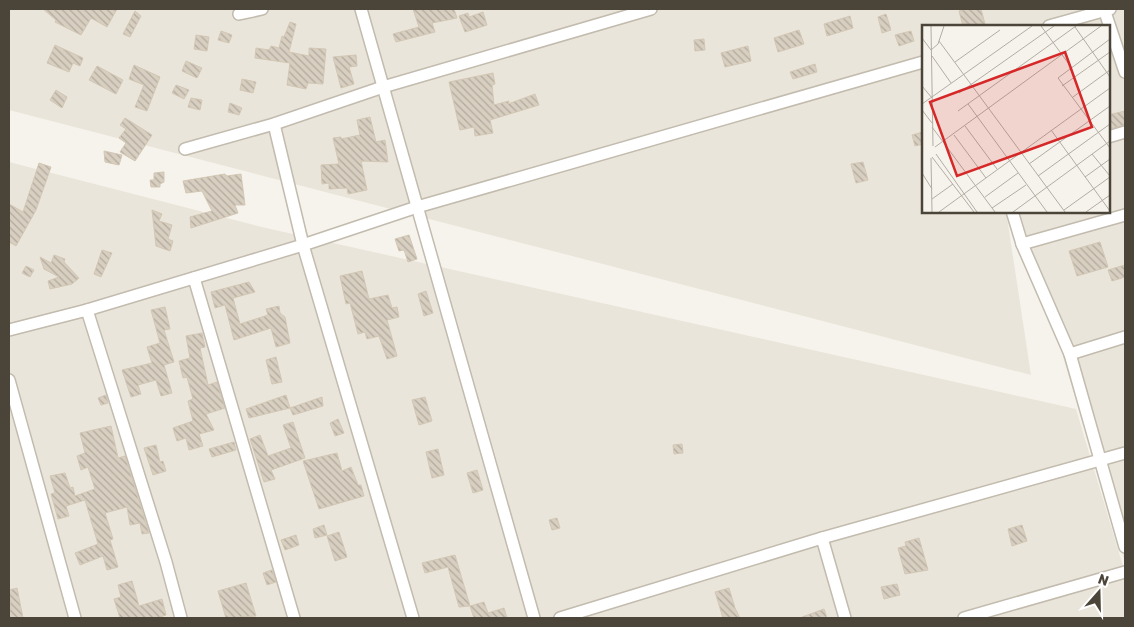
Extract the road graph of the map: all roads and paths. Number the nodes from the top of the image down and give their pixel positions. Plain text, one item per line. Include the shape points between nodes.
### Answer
1 (262, 9) edge
2 (361, 9) edge
3 (651, 9) edge
4 (1107, 9) edge
5 (239, 14) dead end
6 (1052, 25) edge
7 (922, 62) edge
8 (1125, 72) edge
9 (383, 87) junction
10 (274, 124) junction
11 (1125, 132) edge
12 (1109, 137) edge
13 (185, 149) dead end
14 (417, 207) junction
15 (1012, 212) edge
16 (1125, 215) edge
17 (1022, 244) junction
18 (303, 245) junction
19 (194, 278) junction
20 (87, 310) junction
21 (9, 330) edge
22 (1125, 337) edge
23 (1070, 354) junction
24 (9, 380) edge
25 (1125, 453) edge
26 (1102, 460) junction
27 (822, 538) junction
28 (1125, 547) edge
29 (1125, 572) edge
30 (75, 618) edge
31 (181, 618) edge
32 (294, 618) edge
33 (413, 618) edge
34 (534, 618) edge
35 (560, 618) edge
36 (845, 618) edge
37 (964, 618) edge

1 - 5 street
2 - 9 street
3 - 9 street
4 - 6 street
4 - 8 street
7 - 14 street
9 - 10 street
9 - 14 street
10 - 13 street
10 - 18 street
11 - 12 street
14 - 18 street
14 - 34 street
15 - 17 street
16 - 17 street
17 - 23 street
18 - 19 street
18 - 33 street
19 - 20 street
19 - 32 street
20 - 21 street
20 - 31 street
22 - 23 street
23 - 26 street
24 - 30 street
25 - 26 street
26 - 27 street
26 - 28 street
27 - 35 street
27 - 36 street
29 - 37 street

